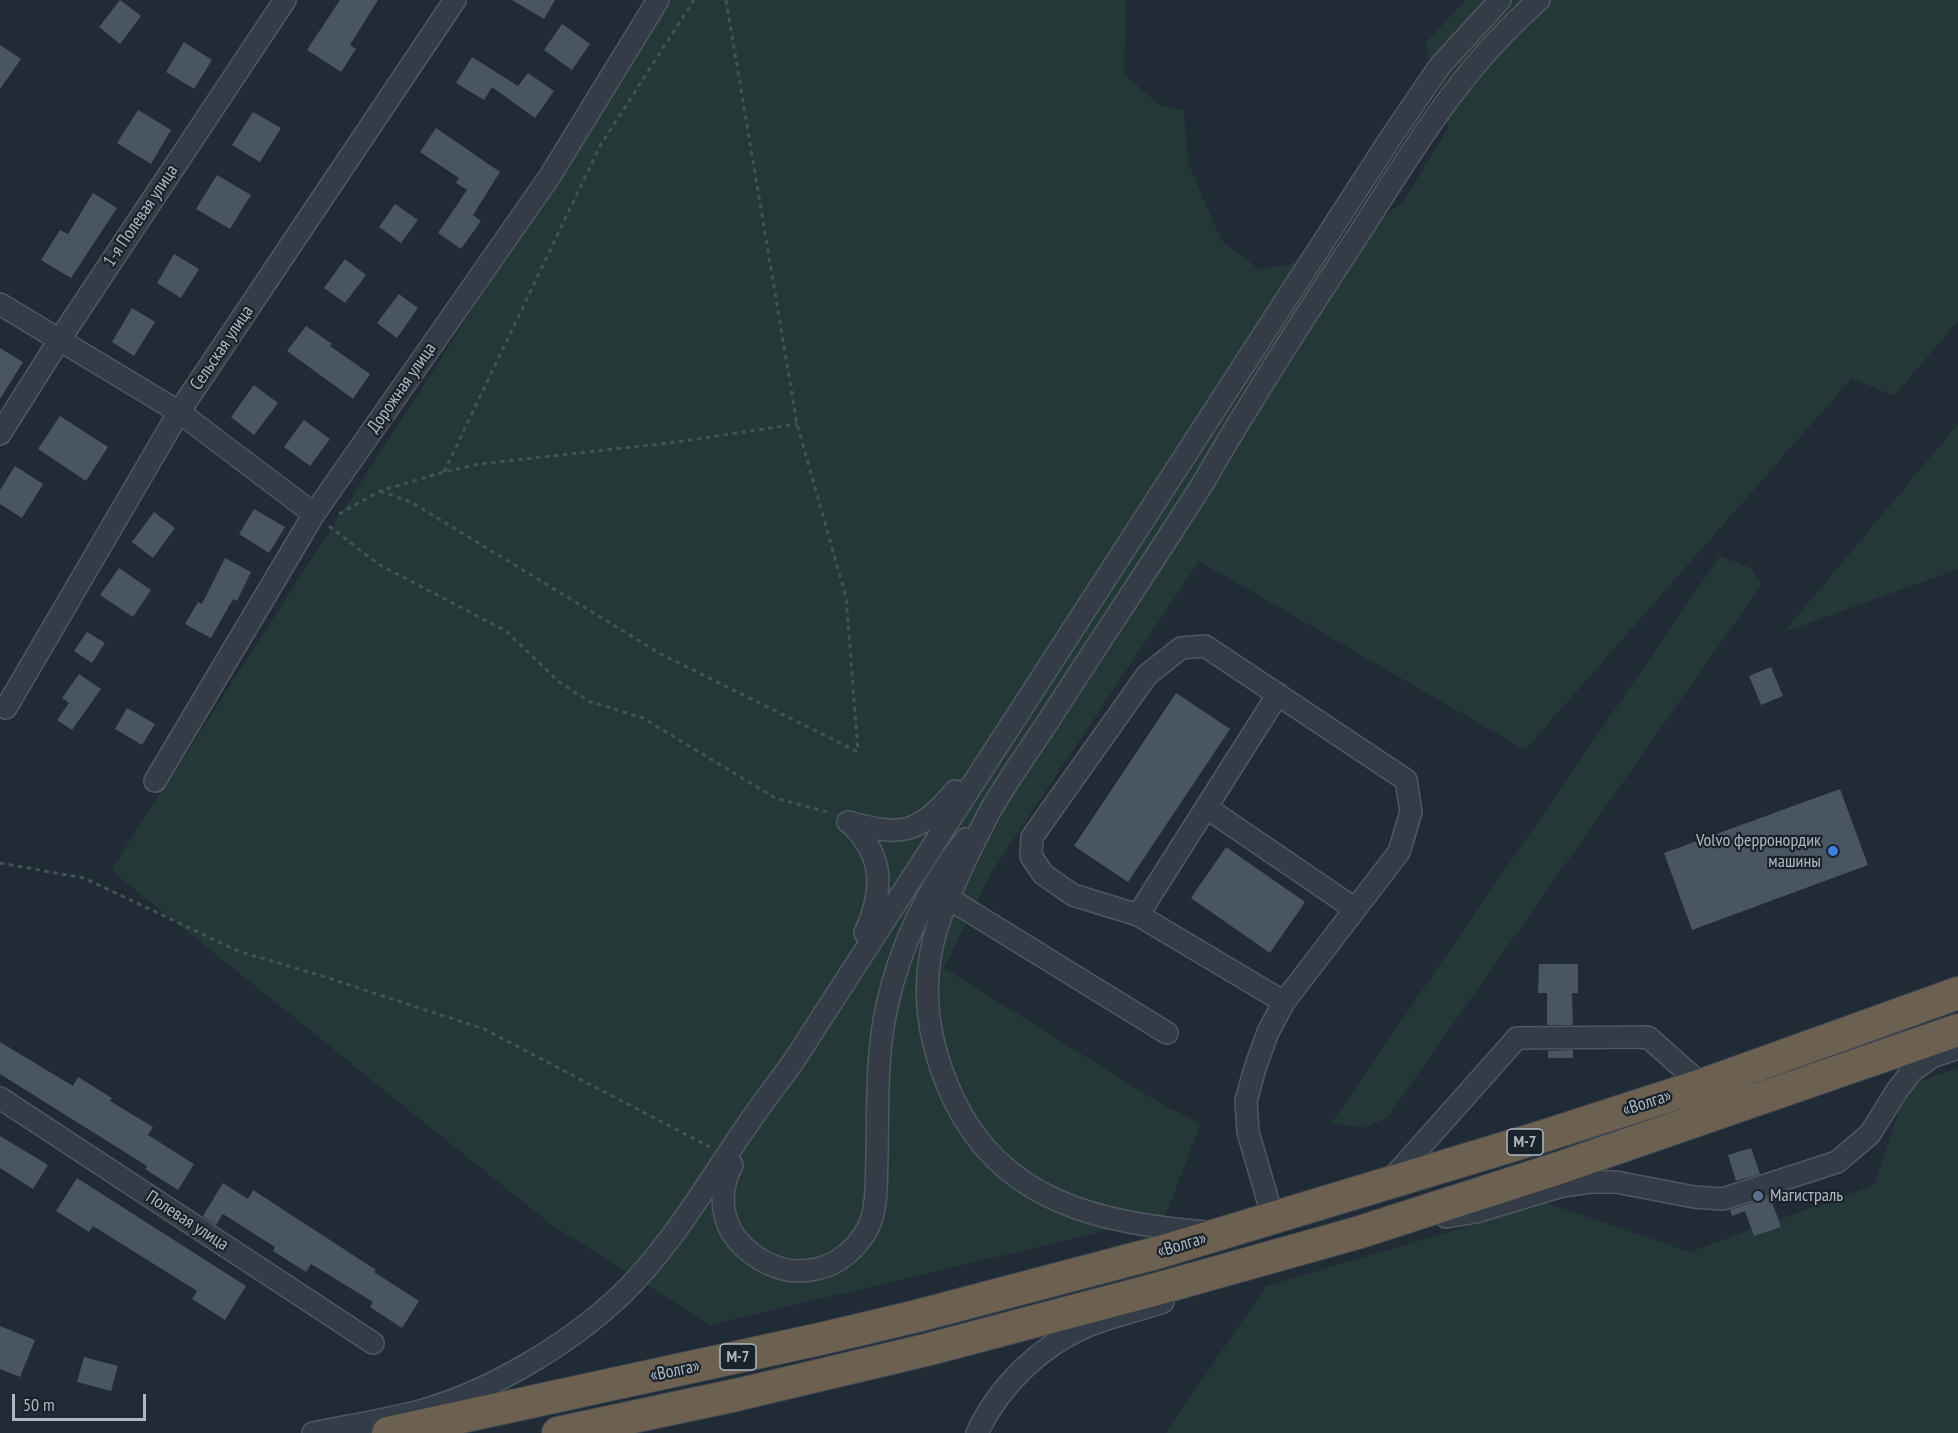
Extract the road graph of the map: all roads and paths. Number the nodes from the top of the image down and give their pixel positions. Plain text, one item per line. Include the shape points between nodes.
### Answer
1 (285, 0) edge
2 (455, 0) edge
3 (658, 0) edge
4 (694, 0) edge
5 (726, 0) edge
6 (1500, 0) edge
7 (1539, 0) edge
8 (0, 304) edge
9 (60, 339) junction
10 (179, 412) junction
11 (797, 424) junction
12 (0, 434) edge
13 (444, 471) junction
14 (380, 491) junction
15 (319, 518) junction
16 (1278, 694) junction
17 (6, 708) dead end
18 (1011, 727) junction
19 (155, 781) dead end
20 (1207, 808) junction
21 (992, 809) junction
22 (848, 822) junction
23 (0, 863) edge
24 (948, 898) junction
25 (1355, 909) junction
26 (1138, 915) junction
27 (843, 984) junction
28 (1958, 993) edge
29 (1284, 1002) junction
30 (1958, 1030) edge
31 (1167, 1033) dead end
32 (1958, 1048) edge
33 (793, 1062) junction
34 (1702, 1085) junction
35 (0, 1098) edge
36 (727, 1156) junction
37 (1387, 1185) junction
38 (1274, 1218) junction
39 (1219, 1233) junction
40 (1356, 1233) junction
41 (1236, 1267) junction
42 (373, 1343) dead end
43 (313, 1433) edge
44 (388, 1433) edge
45 (558, 1433) edge
46 (977, 1433) edge

1 - 9 street, 1-я Полевая улица
2 - 10 street, Сельская улица
3 - 15 street, Дорожная улица via 550,176
4 - 13 path via 600,146
5 - 11 path
6 - 18 street via 1439,67 1390,139
7 - 21 street via 1509,26 1458,84 1409,155
8 - 9 street
9 - 10 street
9 - 12 street, 1-я Полевая улица
10 - 15 street
10 - 17 street, Сельская улица
11 - 13 path
11 - 14 path via 846,597 858,752 661,654 411,502
13 - 14 path
14 - 15 path
15 - 19 street, Дорожная улица
15 - 22 path via 378,564 506,631 558,681 588,701 643,718 775,798 826,811
16 - 20 street
16 - 25 street via 1407,780 1411,812 1399,852
16 - 26 street via 1205,646 1181,648 1147,675 1032,837 1031,856 1043,874 1073,895
18 - 22 street via 923,823 892,832
18 - 27 street
20 - 25 street
20 - 26 street
21 - 24 street
21 - 33 street via 950,859 916,922 898,968 880,1044 875,1200 868,1226 840,1260 805,1272 784,1270 744,1248 724,1211 723,1190 730,1168
22 - 27 street via 871,851 878,869 879,888 875,909
23 - 36 path via 84,878 238,951 484,1029
24 - 31 street
24 - 39 street via 929,961 927,995 933,1043 963,1119 981,1145 1026,1184 1080,1210 1169,1229
25 - 29 street
26 - 29 street
27 - 33 street
28 - 34 highway, «Волга» / М-7
29 - 38 street via 1268,1032 1246,1101 1248,1132
30 - 40 highway, «Волга» / М-7 via 1556,1169
32 - 40 street via 1932,1057 1911,1071 1870,1134 1837,1162 1723,1199 1616,1182 1590,1182 1562,1186 1476,1212
33 - 36 street
34 - 37 highway, «Волга» / М-7
34 - 37 street via 1648,1037 1517,1038
35 - 42 street, Полевая улица
36 - 43 street via 642,1272 595,1317 555,1347 444,1403
37 - 38 highway, «Волга» / М-7
38 - 39 highway, «Волга» / М-7
39 - 44 highway, «Волга» / М-7 via 906,1318
40 - 41 highway, «Волга» / М-7
41 - 45 highway, «Волга» / М-7 via 926,1350
41 - 46 street via 1163,1302 1085,1327 1062,1339 1011,1382 993,1403

